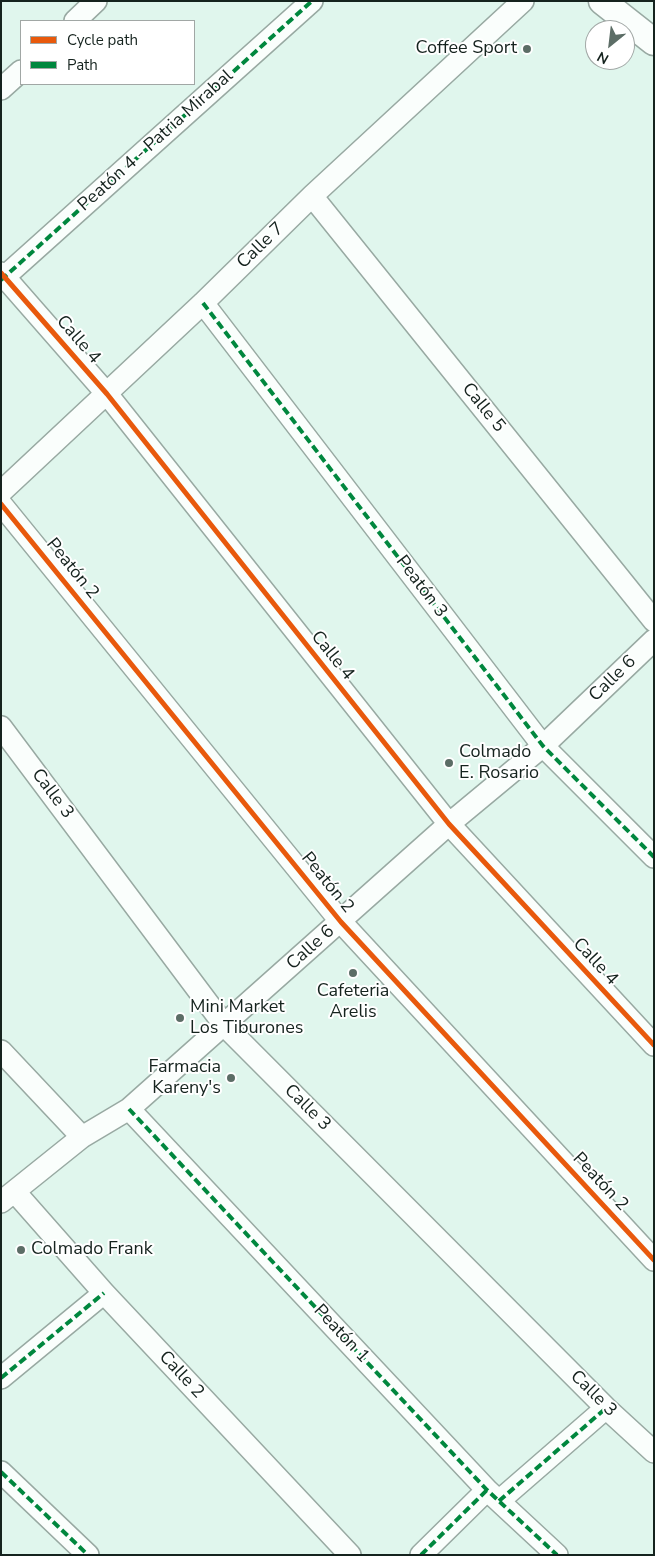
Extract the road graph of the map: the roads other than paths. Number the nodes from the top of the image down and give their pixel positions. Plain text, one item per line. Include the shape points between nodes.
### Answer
1 (96, 1) edge
2 (312, 1) edge
3 (523, 1) edge
4 (602, 1) edge
5 (76, 20) edge
6 (654, 42) edge
7 (20, 72) edge
8 (1, 90) edge
9 (312, 196) junction
10 (2, 277) edge
11 (203, 303) junction
12 (107, 394) junction
13 (1, 492) edge
14 (1, 504) edge
15 (654, 620) edge
16 (654, 640) edge
17 (1, 727) edge
18 (542, 746) junction
19 (449, 824) junction
20 (654, 857) edge
21 (341, 922) junction
22 (225, 1026) junction
23 (654, 1045) edge
24 (1, 1051) edge
25 (129, 1109) junction
26 (82, 1137) junction
27 (8, 1197) edge
28 (654, 1260) edge
29 (104, 1294) junction
30 (1, 1378) edge
31 (606, 1408) junction
32 (654, 1452) edge
33 (1, 1472) edge
34 (493, 1495) junction
35 (88, 1555) edge
36 (350, 1555) edge
37 (421, 1555) edge
38 (557, 1555) edge

1 - 5 street
2 - 10 street, Peatón 4 - Patria Mirabal
3 - 9 street, Calle 7
4 - 6 street
7 - 8 street
9 - 11 street, Calle 7
9 - 15 street, Calle 5
10 - 12 street, Calle 4
11 - 12 street, Calle 7
11 - 18 street, Peatón 3
12 - 13 street, Calle 7
12 - 19 street, Calle 4
14 - 21 street, Peatón 2
16 - 18 street, Calle 6
17 - 22 street, Calle 3
18 - 19 street, Calle 6
18 - 20 street, Peatón 3
19 - 21 street, Calle 6
19 - 23 street, Calle 4
21 - 22 street, Calle 6
21 - 28 street, Peatón 2
22 - 25 street, Calle 6
22 - 31 street, Calle 3
24 - 26 street
25 - 26 street, Calle 6
25 - 34 street, Peatón 1
26 - 27 street, Calle 6
27 - 29 street, Calle 2
29 - 30 street
29 - 36 street, Calle 2
31 - 32 street, Calle 3
31 - 34 street
33 - 35 street
34 - 37 street
34 - 38 street, Peatón 1

